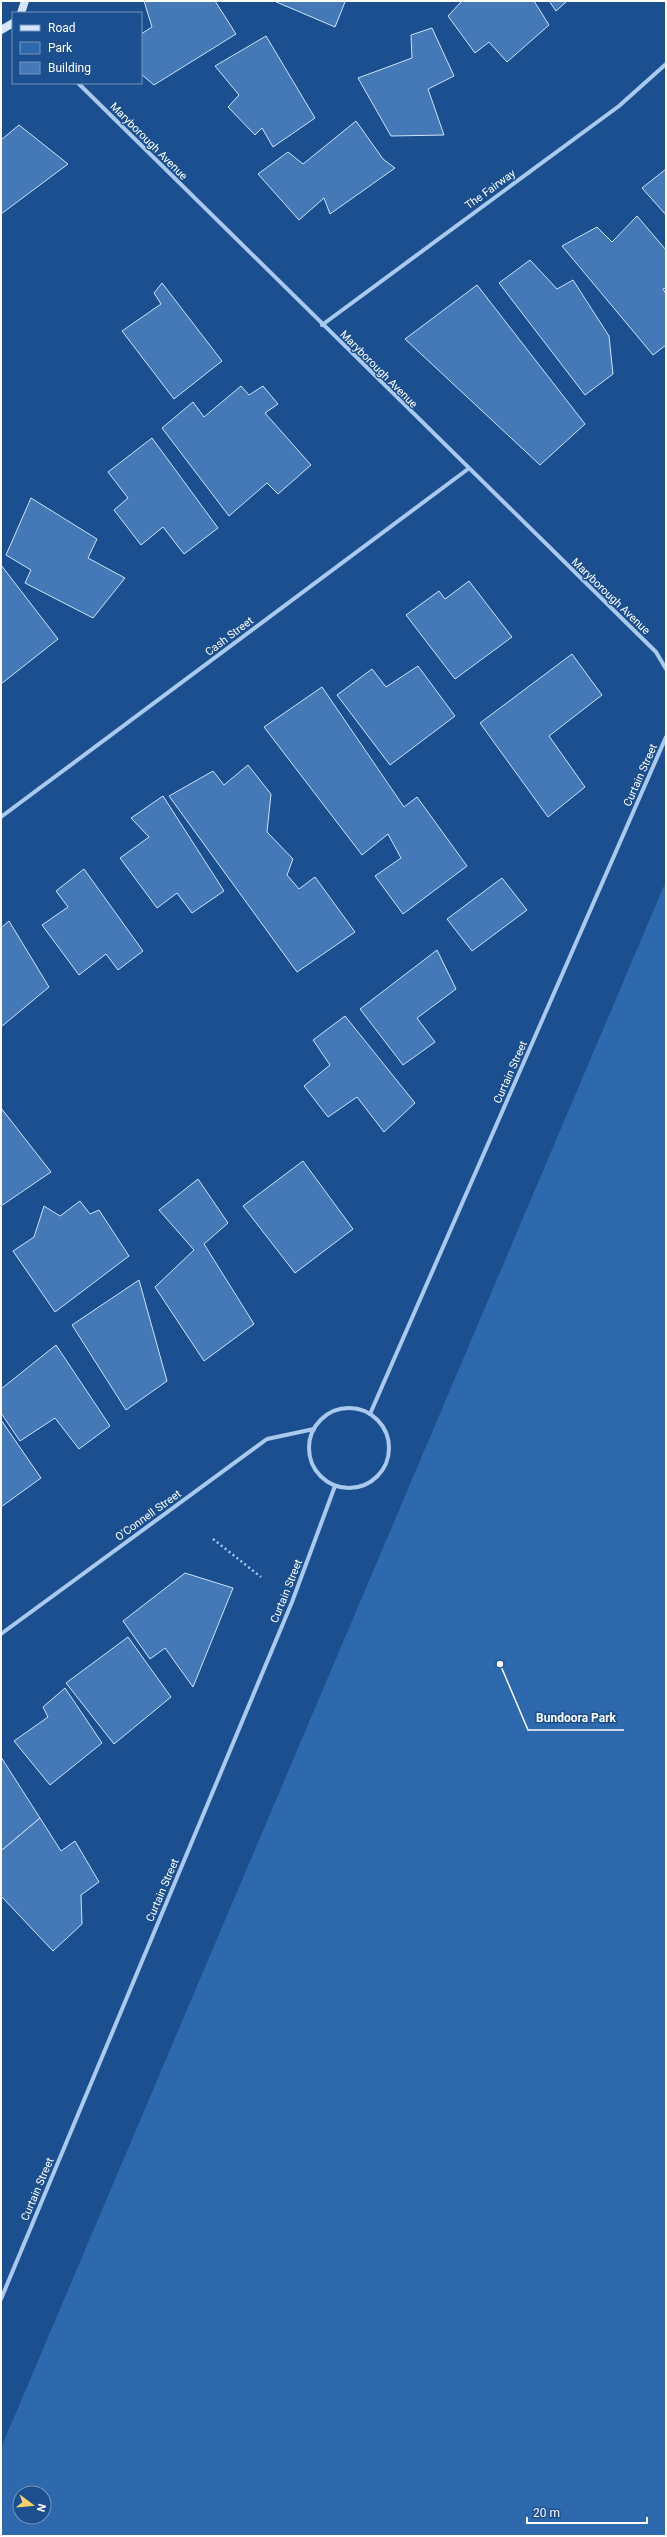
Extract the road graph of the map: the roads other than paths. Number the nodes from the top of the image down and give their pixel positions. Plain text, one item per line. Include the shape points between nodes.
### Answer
1 (25, 1) edge
2 (21, 12) edge
3 (12, 24) edge
4 (1, 30) edge
5 (666, 64) edge
6 (79, 84) edge
7 (322, 326) junction
8 (468, 468) junction
9 (666, 669) edge
10 (666, 738) edge
11 (1, 817) edge
12 (370, 1414) junction
13 (314, 1429) junction
14 (335, 1486) junction
15 (1, 1634) edge
16 (1, 2299) edge

1 - 2 main road
3 - 4 main road
5 - 7 street, The Fairway via 619,106
6 - 7 street, Maryborough Avenue
7 - 8 street, Maryborough Avenue
8 - 9 street, Maryborough Avenue via 656,652
8 - 11 street, Cash Street
10 - 12 street, Curtain Street
12 - 13 street via 356,1408 339,1409 324,1416
12 - 14 street via 381,1424 388,1437 389,1452 385,1466 377,1478 364,1486 350,1489
13 - 14 street via 309,1445 312,1463 320,1477
13 - 15 street, O'Connell Street via 267,1439
14 - 16 street, Curtain Street via 292,1602

